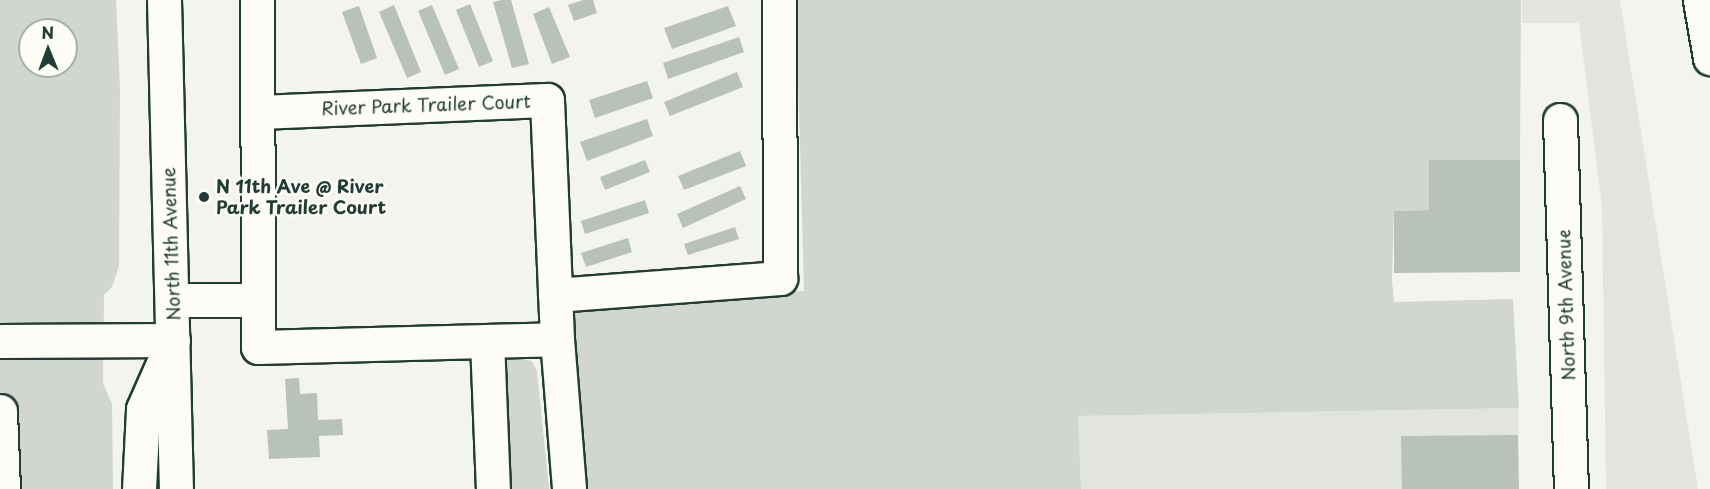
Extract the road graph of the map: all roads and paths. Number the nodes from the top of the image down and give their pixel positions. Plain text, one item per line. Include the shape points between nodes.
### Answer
1 (164, 0) edge
2 (257, 0) edge
3 (779, 0) edge
4 (1700, 0) edge
5 (1710, 58) edge
6 (258, 112) junction
7 (1560, 120) dead end
8 (555, 295) junction
9 (172, 300) junction
10 (258, 300) junction
11 (557, 339) junction
12 (173, 340) junction
13 (0, 341) edge
14 (487, 341) junction
15 (0, 411) edge
16 (3, 489) edge
17 (140, 489) edge
18 (176, 489) edge
19 (493, 489) edge
20 (568, 489) edge
21 (1571, 489) edge

1 - 9 street, North 11th Avenue
2 - 6 street
3 - 8 street via 780,278
4 - 5 street
6 - 8 street, River Park Trailer Court via 547,100
6 - 10 street
7 - 21 street, North 9th Avenue
8 - 11 street
9 - 10 street
9 - 12 street, North 11th Avenue
10 - 14 street via 258,347
11 - 14 street
11 - 20 street
12 - 13 street
12 - 17 street via 143,409
12 - 18 street, North 11th Avenue
14 - 19 street
15 - 16 street

